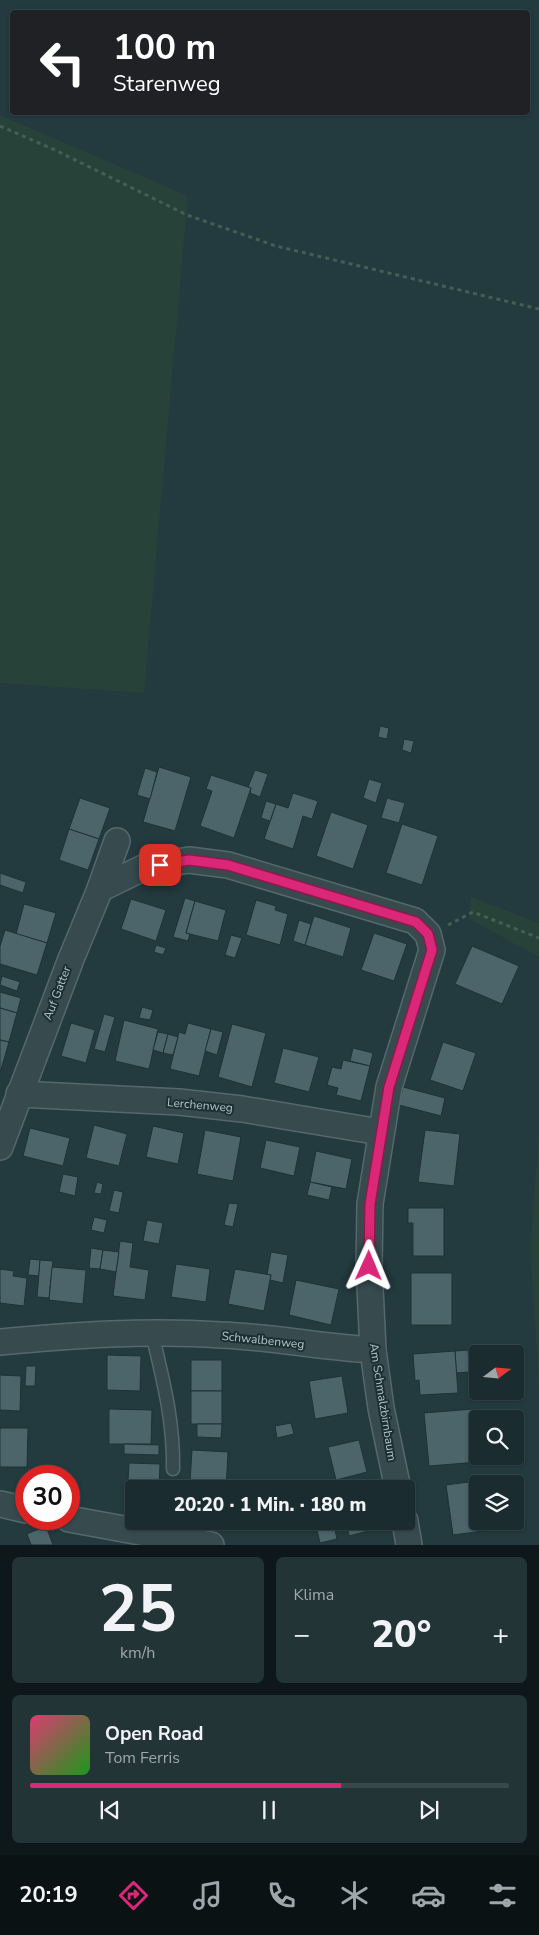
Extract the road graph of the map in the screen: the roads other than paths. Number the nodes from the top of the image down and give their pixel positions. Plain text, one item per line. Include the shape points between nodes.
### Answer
1 (117, 841) dead end
2 (100, 889) junction
3 (19, 1094) junction
4 (380, 1132) junction
5 (0, 1147) edge
6 (152, 1333) junction
7 (0, 1342) edge
8 (373, 1350) junction
9 (172, 1469) dead end
10 (396, 1480) edge
11 (0, 1504) edge
12 (15, 1507) edge
13 (80, 1521) edge
14 (406, 1530) edge
15 (211, 1545) edge
16 (409, 1545) edge

1 - 2 street, Auf Gatter
2 - 3 street, Auf Gatter
2 - 4 street, Am Schmalzbirnbaum via 145,867 189,860 228,865 416,922 428,934 432,950 389,1087
3 - 4 street, Lerchenweg via 198,1104
3 - 5 street, Auf Gatter
4 - 8 street, Am Schmalzbirnbaum via 370,1204
6 - 7 street, Schwalbenweg via 83,1334
6 - 8 street, Schwalbenweg via 222,1335
6 - 9 lane via 169,1403
8 - 10 street, Am Schmalzbirnbaum
11 - 12 street
13 - 15 street
14 - 16 street

